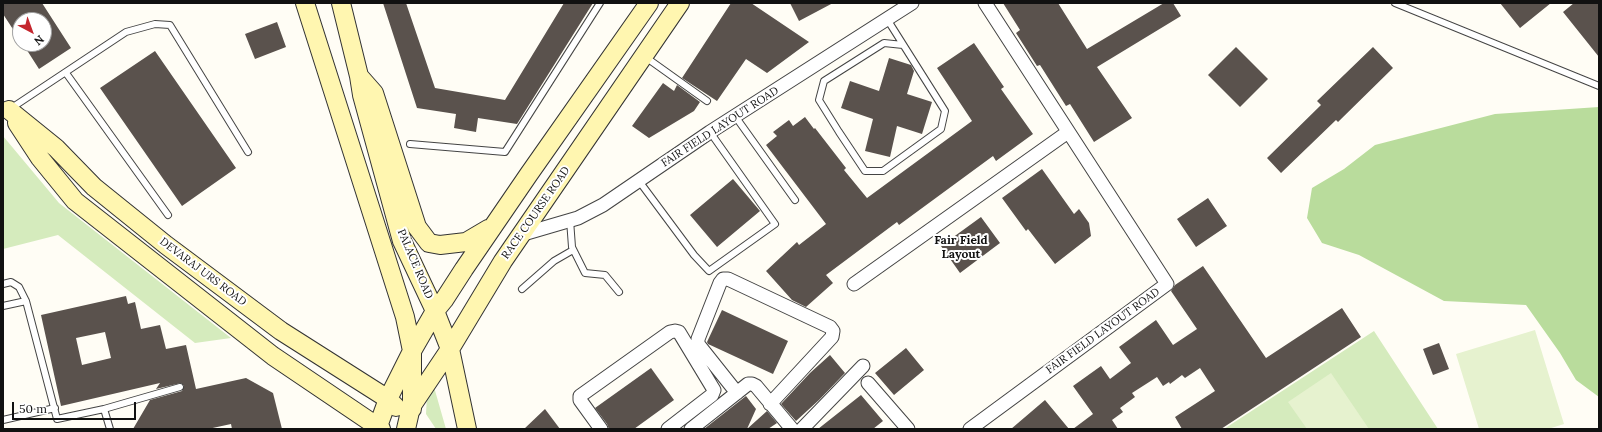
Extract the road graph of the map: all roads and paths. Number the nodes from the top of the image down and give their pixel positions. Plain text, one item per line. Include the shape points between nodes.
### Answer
1 (305, 3) edge
2 (341, 3) edge
3 (600, 3) edge
4 (649, 3) edge
5 (680, 3) edge
6 (912, 3) edge
7 (985, 3) edge
8 (1395, 3) edge
9 (887, 18) junction
10 (903, 45) junction
11 (643, 55) junction
12 (66, 73) junction
13 (359, 76) junction
14 (1599, 86) edge
15 (707, 101) dead end
16 (6, 106) edge
17 (735, 116) junction
18 (710, 132) junction
19 (1068, 132) junction
20 (410, 144) dead end
21 (248, 152) dead end
22 (639, 180) junction
23 (795, 200) dead end
24 (168, 215) dead end
25 (570, 220) junction
26 (492, 226) junction
27 (520, 235) junction
28 (573, 250) junction
29 (3, 284) edge
30 (854, 284) dead end
31 (522, 289) dead end
32 (619, 292) dead end
33 (26, 301) junction
34 (3, 306) edge
35 (435, 311) junction
36 (450, 349) junction
37 (412, 351) junction
38 (863, 366) dead end
39 (868, 383) dead end
40 (180, 387) dead end
41 (737, 393) junction
42 (388, 399) junction
43 (770, 404) junction
44 (55, 408) junction
45 (104, 409) junction
46 (3, 420) edge
47 (410, 421) edge
48 (378, 428) edge
49 (110, 429) edge
50 (467, 429) edge
51 (601, 429) edge
52 (668, 429) edge
53 (691, 429) edge
54 (792, 429) edge
55 (802, 429) edge
56 (908, 429) edge
57 (970, 429) edge

1 - 37 main road, PALACE ROAD via 401,299
2 - 13 main road, PALACE ROAD
3 - 20 lane via 505,152
4 - 26 main road
5 - 11 main road, RACE COURSE ROAD
6 - 9 street, FAIR FIELD LAYOUT ROAD
7 - 19 street, FAIR FIELD LAYOUT ROAD
8 - 14 lane
9 - 10 lane
9 - 17 street, FAIR FIELD LAYOUT ROAD
10 - 10 lane via 945,111 941,129 883,172 866,171 819,100 824,81 884,43
11 - 15 lane
11 - 27 main road, RACE COURSE ROAD
12 - 16 lane
12 - 21 lane via 126,32 155,24 170,25
12 - 24 lane
13 - 26 main road, PALACE ROAD via 374,93 417,227 429,243 440,245 466,242
13 - 35 main road, PALACE ROAD via 402,241
16 - 42 main road, DEVARAJ URS ROAD via 56,148 94,187 166,245 281,331
16 - 48 main road, DEVARAJ URS ROAD via 40,158 75,201 274,356
17 - 18 street, FAIR FIELD LAYOUT ROAD
17 - 23 lane
18 - 22 street, FAIR FIELD LAYOUT ROAD
18 - 22 lane via 775,224 709,271 694,255
19 - 30 street
19 - 57 street, FAIR FIELD LAYOUT ROAD via 1167,284
22 - 25 street, FAIR FIELD LAYOUT ROAD via 602,205
25 - 27 street, FAIR FIELD LAYOUT ROAD
25 - 28 lane
26 - 35 main road
27 - 36 main road, RACE COURSE ROAD
28 - 31 lane via 554,261
28 - 32 lane via 585,273 605,275
29 - 33 lane via 11,282 19,287
33 - 34 lane
33 - 44 lane
35 - 36 main road, PALACE ROAD
35 - 37 main road
36 - 47 main road, RACE COURSE ROAD
36 - 50 main road, PALACE ROAD
37 - 42 main road
37 - 47 main road, PALACE ROAD
38 - 55 street
39 - 56 street
40 - 45 lane
41 - 43 street via 748,384 752,384
41 - 43 street via 698,344 723,279 728,279 830,327 833,331 832,337
41 - 53 street
42 - 47 main road, DEVARAJ URS ROAD
42 - 48 main road
43 - 54 street
44 - 45 lane via 57,418
44 - 46 lane
45 - 49 lane
51 - 52 street via 580,400 580,396 675,330 679,332 714,390 712,395

